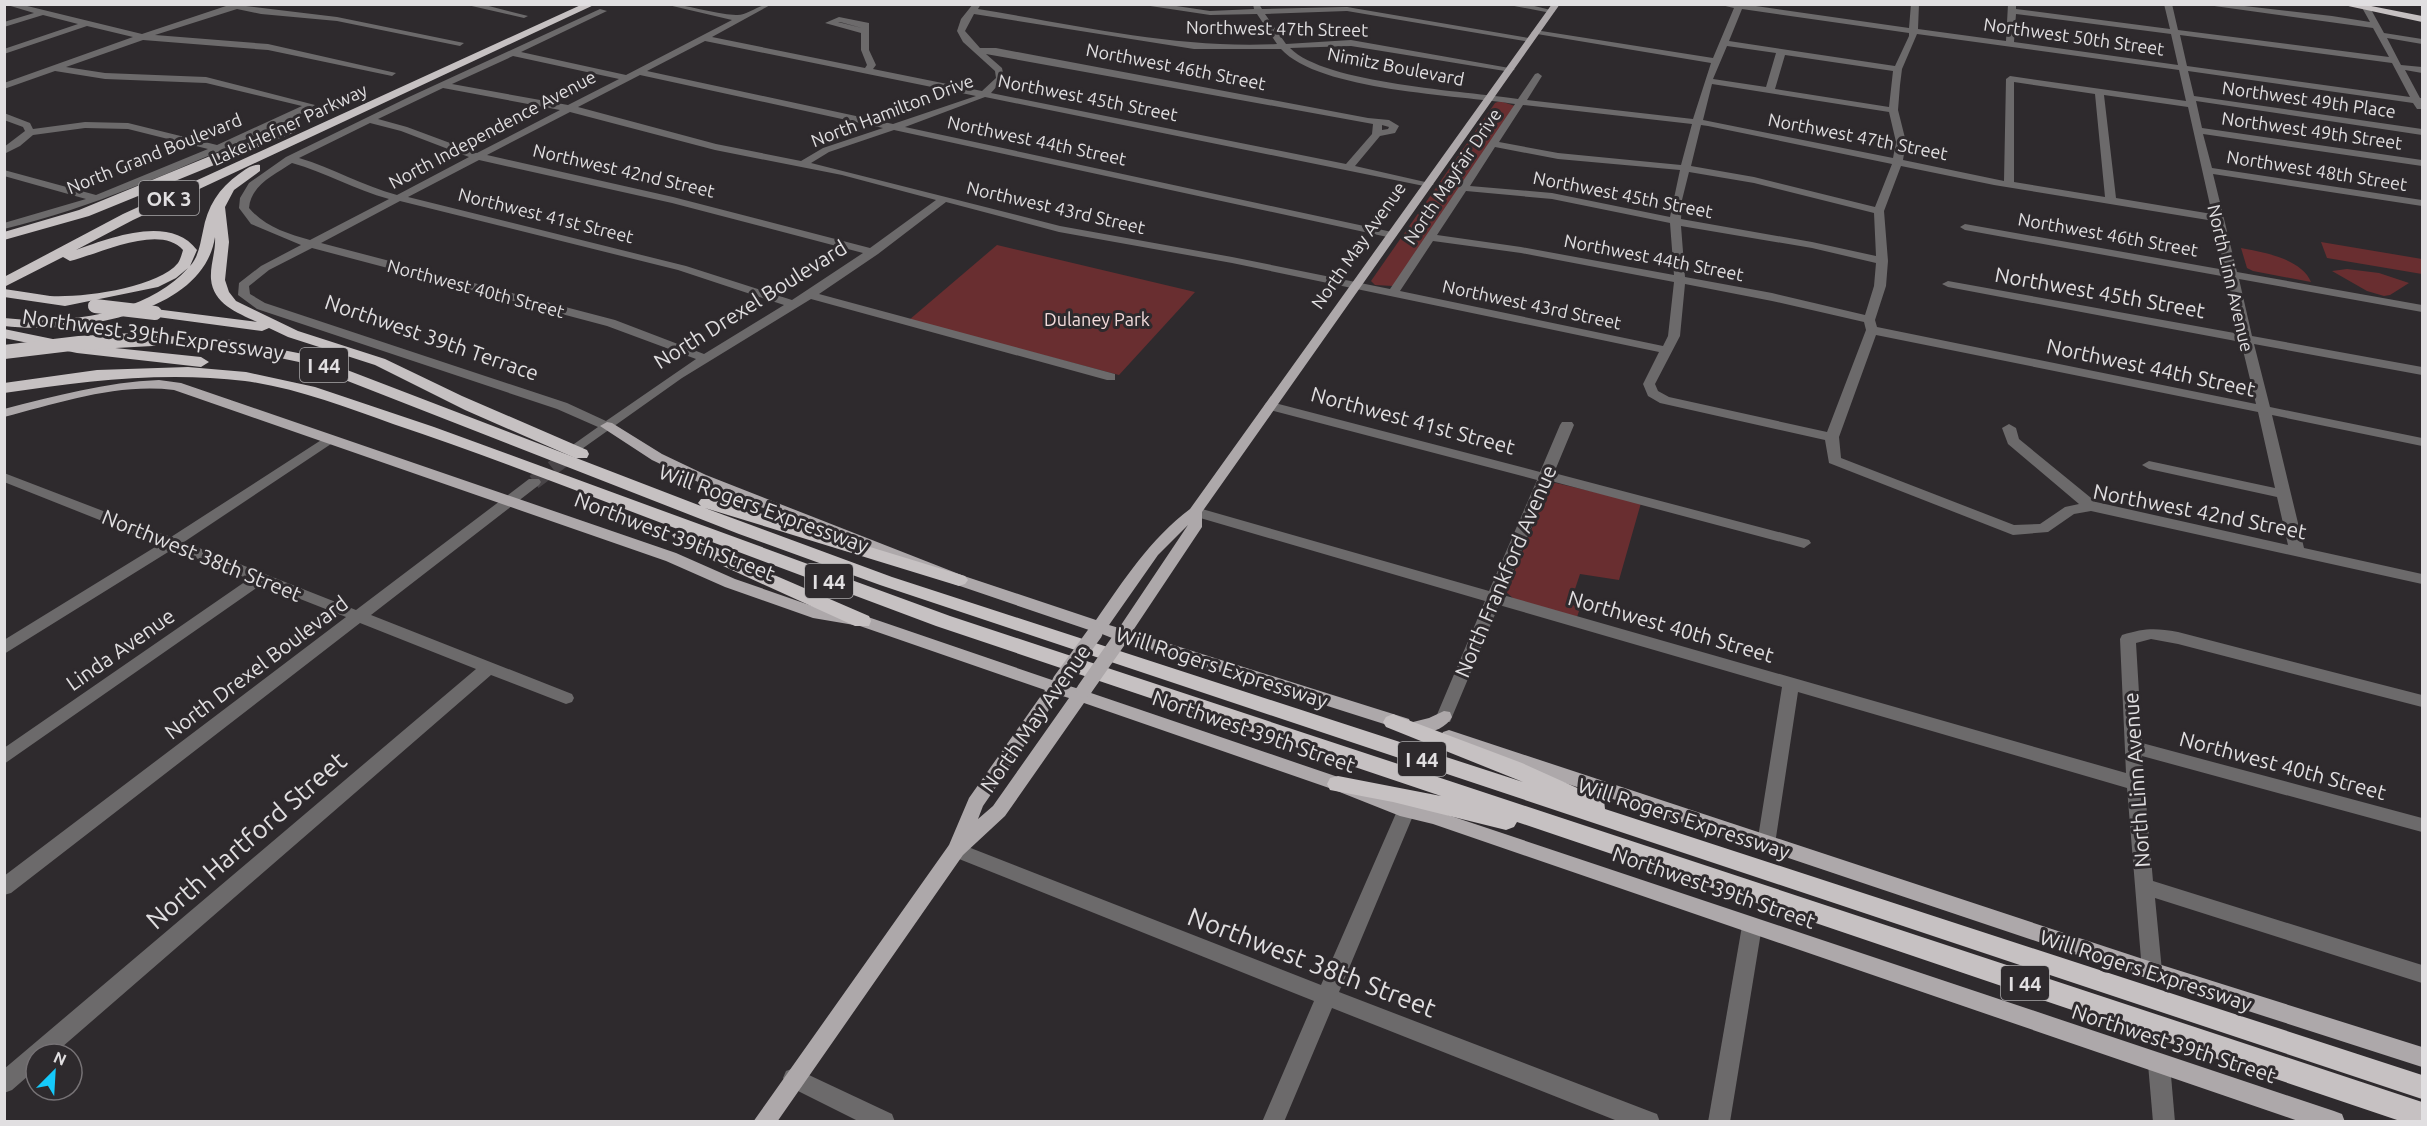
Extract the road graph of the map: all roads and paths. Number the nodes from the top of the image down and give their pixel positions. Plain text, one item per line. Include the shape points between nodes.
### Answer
1 (7, 4) edge
2 (467, 4) edge
3 (574, 4) edge
4 (592, 4) edge
5 (668, 4) edge
6 (768, 4) edge
7 (963, 4) edge
8 (1141, 4) edge
9 (1508, 4) edge
10 (1721, 4) edge
11 (1915, 4) edge
12 (2168, 4) edge
13 (2204, 4) edge
14 (2295, 4) edge
15 (2343, 4) edge
16 (237, 5) edge
17 (2368, 6) edge
18 (975, 7) edge
19 (1739, 7) junction
20 (1257, 8) edge
21 (1554, 8) edge
22 (2011, 8) edge
23 (603, 11) dead end
24 (42, 13) junction
25 (2422, 14) edge
26 (524, 15) dead end
27 (2332, 18) junction
28 (741, 19) junction
29 (2422, 19) edge
30 (86, 24) junction
31 (4, 25) edge
32 (2377, 26) junction
33 (866, 31) dead end
34 (1914, 31) junction
35 (2175, 32) junction
36 (2383, 35) junction
37 (1533, 36) junction
38 (142, 37) junction
39 (704, 38) junction
40 (2422, 41) edge
41 (460, 43) dead end
42 (1724, 43) junction
43 (2010, 44) junction
44 (1284, 45) junction
45 (978, 51) junction
46 (4, 52) edge
47 (1781, 52) junction
48 (512, 53) junction
49 (1716, 61) junction
50 (2398, 64) junction
51 (54, 68) junction
52 (2183, 68) junction
53 (1510, 69) junction
54 (1898, 69) junction
55 (2422, 70) edge
56 (867, 71) junction
57 (639, 72) junction
58 (392, 73) dead end
59 (1538, 76) dead end
60 (628, 78) junction
61 (1708, 81) junction
62 (442, 85) junction
63 (4, 86) edge
64 (1770, 91) junction
65 (2099, 92) junction
66 (985, 94) junction
67 (1490, 98) junction
68 (2420, 101) edge
69 (1521, 102) junction
70 (2191, 102) junction
71 (569, 109) junction
72 (1893, 110) junction
73 (2422, 112) edge
74 (4, 116) edge
75 (369, 120) junction
76 (338, 121) junction
77 (1368, 121) junction
78 (1697, 122) junction
79 (314, 123) junction
80 (894, 127) junction
81 (2198, 130) junction
82 (1378, 131) junction
83 (30, 132) junction
84 (2422, 132) edge
85 (1493, 144) junction
86 (217, 148) junction
87 (4, 151) edge
88 (478, 157) junction
89 (290, 159) junction
90 (1898, 161) junction
91 (804, 163) junction
92 (2422, 163) edge
93 (1348, 168) junction
94 (1686, 168) junction
95 (2207, 170) junction
96 (4, 172) edge
97 (1429, 184) junction
98 (2009, 184) junction
99 (1463, 188) junction
100 (223, 195) junction
101 (93, 198) junction
102 (399, 198) junction
103 (944, 199) junction
104 (2111, 201) junction
105 (2422, 203) edge
106 (1879, 211) junction
107 (2218, 219) junction
108 (1675, 222) junction
109 (4, 226) edge
110 (1965, 227) dead end
111 (1392, 235) junction
112 (4, 236) edge
113 (1431, 237) junction
114 (310, 244) junction
115 (874, 252) junction
116 (1882, 261) junction
117 (4, 269) edge
118 (2231, 274) junction
119 (1680, 280) junction
120 (4, 283) edge
121 (1948, 284) dead end
122 (1356, 286) junction
123 (4, 292) edge
124 (243, 293) joint
125 (1393, 293) junction
126 (810, 295) junction
127 (52, 300) junction
128 (794, 305) junction
129 (2422, 308) edge
130 (4, 322) edge
131 (1870, 325) junction
132 (4, 333) edge
133 (293, 334) junction
134 (2245, 338) junction
135 (1666, 350) junction
136 (4, 352) edge
137 (705, 358) junction
138 (2422, 371) edge
139 (1111, 377) dead end
140 (4, 388) edge
141 (462, 401) junction
142 (1271, 406) junction
143 (2263, 410) junction
144 (4, 413) edge
145 (1567, 425) dead end
146 (607, 426) junction
147 (2009, 429) dead end
148 (428, 430) junction
149 (1832, 437) junction
150 (329, 439) junction
151 (2422, 442) edge
152 (579, 447) tunnel mouth
153 (555, 457) junction
154 (2149, 465) dead end
155 (1545, 476) junction
156 (4, 477) edge
157 (534, 482) tunnel mouth
158 (2282, 494) junction
159 (512, 500) junction
160 (630, 506) junction
161 (2091, 506) junction
162 (1196, 512) junction
163 (171, 543) junction
164 (1804, 543) dead end
165 (2297, 551) junction
166 (261, 578) junction
167 (2422, 579) edge
168 (959, 580) junction
169 (1492, 598) junction
170 (359, 616) junction
171 (862, 621) junction
172 (1097, 630) junction
173 (1120, 638) junction
174 (4, 648) edge
175 (489, 667) junction
176 (1058, 684) junction
177 (1791, 684) junction
178 (1082, 693) junction
179 (566, 698) dead end
180 (2422, 701) edge
181 (1444, 717) joint
182 (1393, 722) junction
183 (1419, 727) junction
184 (2132, 747) junction
185 (4, 757) edge
186 (2135, 783) junction
187 (1338, 784) junction
188 (1406, 811) junction
189 (2422, 825) edge
190 (1766, 844) junction
191 (1683, 845) junction
192 (956, 850) junction
193 (1627, 850) junction
194 (2144, 886) junction
195 (4, 887) edge
196 (1752, 926) junction
197 (2152, 971) junction
198 (2422, 974) edge
199 (1326, 997) junction
200 (52, 1042) edge
201 (2422, 1057) edge
202 (2159, 1064) junction
203 (24, 1066) edge
204 (794, 1078) junction
205 (4, 1083) edge
206 (2422, 1087) edge
207 (2422, 1115) edge
208 (764, 1122) edge
209 (884, 1122) edge
210 (1273, 1122) edge
211 (1649, 1122) edge
212 (1719, 1122) edge
213 (2164, 1122) edge
214 (2334, 1122) edge

1 - 24 street
2 - 26 street
3 - 79 highway, Lake Hefner Parkway / OK 3
4 - 76 highway, Lake Hefner Parkway / OK 3
5 - 28 street
6 - 28 street, North Independence Avenue
7 - 18 street, Northwest 47th Street
8 - 20 street via 1200,13
9 - 21 street
10 - 19 street, Northwest 50th Street
11 - 34 street
12 - 35 street, North Linn Avenue
13 - 27 street
14 - 27 street
15 - 17 highway
16 - 38 street
16 - 41 street
17 - 25 highway
17 - 29 highway
17 - 32 street
18 - 44 street, Northwest 47th Street via 1194,46
18 - 45 street, North Hamilton Drive via 961,31
19 - 34 street, Northwest 50th Street
19 - 42 street
20 - 37 street via 1347,9
20 - 44 street, Nimitz Boulevard
21 - 37 main road, North May Avenue
22 - 35 street
22 - 43 street
23 - 48 street
24 - 30 street
24 - 31 street
27 - 32 street
28 - 39 street, North Independence Avenue
30 - 38 street
30 - 46 street
32 - 36 street
33 - 56 street via 865,50 872,65
34 - 43 street, Northwest 50th Street
34 - 54 street
35 - 50 street
35 - 52 street, North Linn Avenue
36 - 40 street
36 - 50 street
37 - 49 street
37 - 53 main road, North May Avenue
38 - 51 street
38 - 58 street via 268,47
39 - 56 street, Northwest 45th Street
39 - 57 street, North Independence Avenue
42 - 47 street
42 - 49 street
43 - 52 street, Northwest 50th Street
44 - 53 street, Northwest 47th Street via 1351,43
44 - 67 street, Nimitz Boulevard via 1297,60 1324,70
45 - 66 street, North Hamilton Drive via 1000,74 998,82
45 - 77 street, Northwest 46th Street via 996,51
47 - 54 street
47 - 64 street
48 - 60 street
48 - 62 street
49 - 61 street
50 - 55 street
50 - 68 street
51 - 63 street
51 - 86 street, North Grand Boulevard via 105,76 206,80 309,103 307,109
52 - 68 street, Northwest 50th Street
52 - 70 street, North Linn Avenue
53 - 67 main road, North May Avenue
54 - 72 street
56 - 66 street, Northwest 45th Street
57 - 60 street, North Independence Avenue
57 - 80 street, Northwest 44th Street
59 - 69 street, North Mayfair Drive
60 - 71 street, North Independence Avenue
61 - 64 street
61 - 78 street
62 - 71 street, Northwest 43rd Street
62 - 75 street
64 - 72 street
65 - 70 street, Northwest 49th Street
65 - 98 street, Northwest 49th Street via 2010,79
65 - 104 street
66 - 80 street, North Hamilton Drive
66 - 93 street, Northwest 45th Street
67 - 69 street, Northwest 47th Street
67 - 97 main road, North May Avenue
68 - 73 street
69 - 78 street, Northwest 47th Street
69 - 85 street, North Mayfair Drive
70 - 81 street, North Linn Avenue
70 - 84 street, Northwest 49th Place
71 - 88 street, North Independence Avenue
71 - 91 street, Northwest 43rd Street via 708,145
72 - 90 street via 1901,142
74 - 83 street via 27,124
75 - 88 street, Northwest 42nd Street
75 - 89 street
76 - 100 highway via 248,173
76 - 120 highway, Lake Hefner Parkway / OK 3 via 110,226
77 - 82 street, Northwest 46th Street
77 - 82 street, Northwest 46th Street via 1386,122 1395,128
78 - 90 street, Northwest 47th Street
78 - 94 street
79 - 112 highway via 219,157 69,219
79 - 117 highway, Lake Hefner Parkway / OK 3 via 104,217
80 - 91 street, North Hamilton Drive via 826,150
80 - 111 street, Northwest 44th Street
81 - 92 street, Northwest 49th Street
81 - 95 street, North Linn Avenue
82 - 93 street
83 - 86 street via 85,125 128,126
83 - 87 street
85 - 94 street via 1558,156
85 - 99 street, North Mayfair Drive
86 - 101 street, North Grand Boulevard
88 - 102 street, North Independence Avenue
88 - 115 street, Northwest 42nd Street via 673,200
89 - 102 street, Northwest 41st Street
89 - 114 street, Northwest 40th Street via 249,190 243,204 249,216 276,233
90 - 98 street, Northwest 47th Street
90 - 106 street
91 - 103 street, Northwest 43rd Street
93 - 97 street, Northwest 45th Street
94 - 106 street via 1754,180
94 - 108 street
95 - 105 street, Northwest 48th Street
95 - 107 street, North Linn Avenue
96 - 101 street
97 - 111 main road, North May Avenue
98 - 104 street, Northwest 47th Street
99 - 108 street, Northwest 45th Street via 1552,196
99 - 113 street, North Mayfair Drive
100 - 130 highway via 214,208 200,263 164,293 83,321 35,326
100 - 133 highway via 219,207 220,290 239,310
101 - 109 street, North Grand Boulevard
102 - 114 street, North Independence Avenue
102 - 128 street, Northwest 41st Street via 692,271
103 - 115 street, North Drexel Boulevard
103 - 122 street, Northwest 43rd Street via 1059,229
104 - 107 street, Northwest 47th Street
106 - 116 street
107 - 118 street, North Linn Avenue
108 - 116 street, Northwest 45th Street via 1812,244
108 - 119 street
110 - 118 street, Northwest 46th Street
111 - 122 main road, North May Avenue
113 - 119 street, Northwest 44th Street
113 - 125 street, North Mayfair Drive
114 - 124 street, North Independence Avenue via 252,276 244,284
114 - 137 street, Northwest 40th Street via 610,323
115 - 126 street, North Drexel Boulevard
116 - 131 street
118 - 129 street, Northwest 46th Street
118 - 134 street, North Linn Avenue
119 - 131 street, Northwest 44th Street via 1772,297
119 - 135 street via 1674,336
121 - 134 street, Northwest 45th Street
122 - 125 street, Northwest 43rd Street
122 - 142 main road, North May Avenue
123 - 127 highway, Northwest 39th Expressway
123 - 127 highway via 69,258 120,241 162,237 179,240 189,247 183,264 152,284 104,296
124 - 146 street, Northwest 39th Terrace via 270,309 562,406
125 - 135 street, Northwest 43rd Street
126 - 128 street, North Drexel Boulevard
126 - 139 street
127 - 133 highway, Northwest 39th Expressway, bridge
128 - 137 street, North Drexel Boulevard
131 - 143 street, Northwest 44th Street
131 - 149 street
132 - 148 highway, Northwest 39th Expressway via 80,348 294,376 342,392
133 - 141 highway via 367,356
134 - 138 street, Northwest 45th Street
134 - 143 street, North Linn Avenue
135 - 149 street via 1649,384 1653,393 1665,400
136 - 153 highway, Will Rogers Expressway / I 44, bridge via 152,339 233,344 303,358
137 - 146 street, North Drexel Boulevard
140 - 148 highway, I 44 via 135,373 246,377 310,390
141 - 153 highway
141 - 168 highway via 682,494
142 - 155 street, Northwest 41st Street
142 - 162 main road, North May Avenue
143 - 151 street, Northwest 44th Street
143 - 158 street, North Linn Avenue
144 - 150 main road, Northwest 39th Street via 95,393 160,384 176,386
145 - 155 street, North Frankford Avenue
146 - 152 street, North Drexel Boulevard
146 - 168 main road via 701,478
147 - 161 street via 2013,441
148 - 160 highway
149 - 161 street, Northwest 42nd Street via 1834,460 2013,530 2043,529 2070,510
150 - 159 main road, Northwest 39th Street
150 - 163 street
153 - 191 highway, Will Rogers Expressway / I 44 via 886,581
154 - 158 street
155 - 164 street, Northwest 41st Street
155 - 169 street, North Frankford Avenue
156 - 163 street, Northwest 38th Street
157 - 159 street, North Drexel Boulevard
158 - 165 street, North Linn Avenue
159 - 170 street, North Drexel Boulevard
159 - 171 main road, Northwest 39th Street via 693,564 730,583 819,615
160 - 171 highway via 729,562
160 - 193 highway, I 44 via 943,621
161 - 165 street, Northwest 42nd Street
162 - 169 street, Northwest 40th Street
162 - 172 main road, North May Avenue via 1180,522 1153,552
162 - 173 main road, North May Avenue via 1193,531
163 - 166 street, Northwest 38th Street
163 - 174 street
165 - 167 street, Northwest 42nd Street
166 - 170 street, Northwest 38th Street
166 - 185 street, Linda Avenue
168 - 172 main road
169 - 177 street, Northwest 40th Street
169 - 181 street, North Frankford Avenue
170 - 175 street, Northwest 38th Street
170 - 195 street, North Drexel Boulevard
171 - 176 main road, Northwest 39th Street
172 - 173 main road
172 - 176 main road, North May Avenue, bridge
173 - 178 main road, North May Avenue, bridge
173 - 182 main road
175 - 179 street, Northwest 38th Street
175 - 200 street, North Hartford Street
176 - 178 main road, Northwest 39th Street
176 - 192 main road, North May Avenue via 975,803
177 - 186 street, Northwest 40th Street
177 - 190 street
178 - 187 main road, Northwest 39th Street
178 - 192 main road, North May Avenue via 999,811
180 - 184 street, North Linn Avenue via 2151,633 2128,639
181 - 183 main road
182 - 183 main road
182 - 191 highway via 1515,769
183 - 190 main road via 1595,783
184 - 186 street, North Linn Avenue
184 - 189 street, Northwest 40th Street
186 - 194 street, North Linn Avenue
187 - 188 main road, Northwest 39th Street
187 - 193 highway via 1405,795
188 - 196 main road, Northwest 39th Street
188 - 199 street
190 - 197 main road
191 - 206 highway, Will Rogers Expressway / I 44
192 - 199 street, Northwest 38th Street
192 - 204 main road, North May Avenue
193 - 207 highway, I 44
194 - 197 street, North Linn Avenue
194 - 198 street
196 - 202 main road, Northwest 39th Street
196 - 212 street
197 - 201 main road
199 - 210 street
199 - 211 street, Northwest 38th Street
202 - 213 street
202 - 214 main road, Northwest 39th Street
203 - 205 street, North Hartford Street
204 - 208 main road, North May Avenue
204 - 209 street

